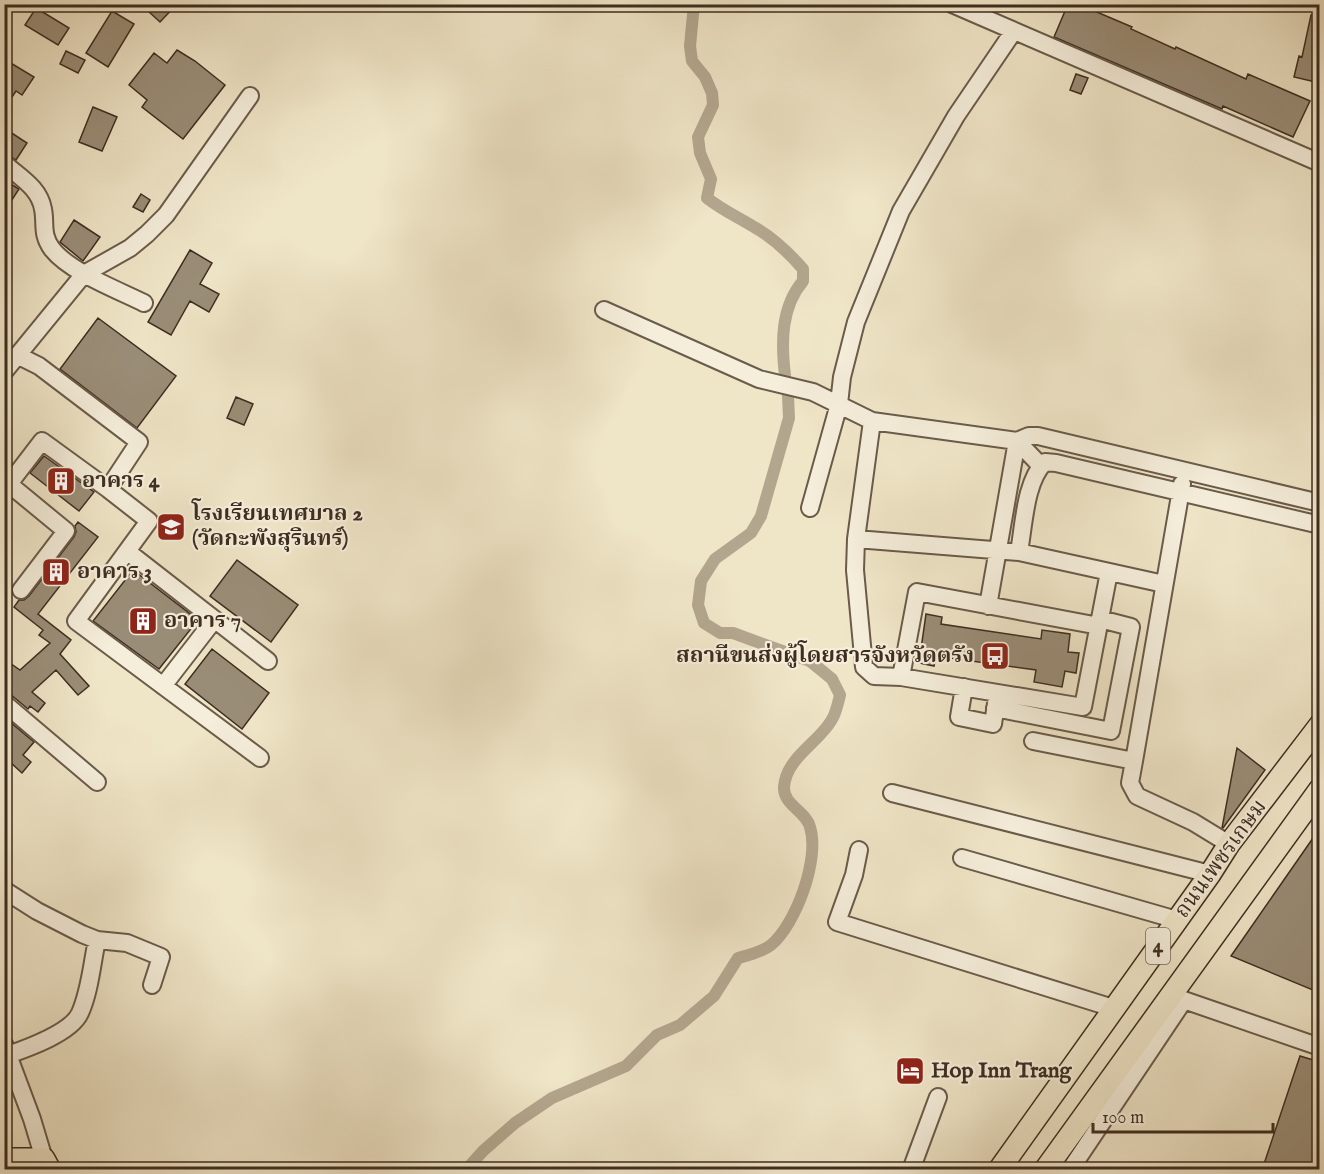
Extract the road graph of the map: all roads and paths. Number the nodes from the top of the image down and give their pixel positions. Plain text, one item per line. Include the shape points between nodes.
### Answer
1 (952, 4) edge
2 (1013, 32) junction
3 (250, 96) dead end
4 (4, 163) edge
5 (1320, 163) edge
6 (84, 274) junction
7 (144, 303) dead end
8 (604, 310) dead end
9 (17, 355) junction
10 (4, 372) edge
11 (839, 404) junction
12 (872, 421) junction
13 (1017, 441) junction
14 (1041, 466) junction
15 (1185, 470) junction
16 (7, 482) edge
17 (108, 489) junction
18 (1180, 493) junction
19 (1320, 503) edge
20 (810, 508) dead end
21 (1320, 525) edge
22 (856, 539) junction
23 (996, 549) junction
24 (128, 552) junction
25 (1019, 552) junction
26 (1108, 572) junction
27 (1164, 584) junction
28 (21, 590) dead end
29 (988, 606) junction
30 (214, 620) junction
31 (1099, 622) junction
32 (268, 661) dead end
33 (901, 676) junction
34 (163, 686) junction
35 (964, 687) junction
36 (997, 700) junction
37 (4, 703) edge
38 (1320, 725) edge
39 (1033, 741) dead end
40 (260, 758) dead end
41 (1134, 761) junction
42 (97, 782) dead end
43 (1320, 789) edge
44 (892, 793) dead end
45 (1229, 844) junction
46 (859, 850) dead end
47 (962, 858) dead end
48 (1210, 874) junction
49 (4, 890) edge
50 (1177, 920) junction
51 (97, 940) junction
52 (152, 985) dead end
53 (1178, 998) junction
54 (1113, 1008) junction
55 (1320, 1047) edge
56 (6, 1049) edge
57 (938, 1097) dead end
58 (4, 1159) edge
59 (47, 1164) edge
60 (911, 1170) edge
61 (999, 1170) edge
62 (1045, 1170) edge
63 (1070, 1170) edge

1 - 2 street
2 - 5 street
2 - 11 street via 901,211 855,322
3 - 6 street via 166,215 129,248
4 - 6 street via 30,183 43,208 43,231 52,249
6 - 7 street
6 - 9 street
8 - 11 street via 759,379 813,392
9 - 10 street
9 - 17 street via 39,366 139,442
11 - 12 street
11 - 20 street
12 - 13 street
12 - 22 street
13 - 14 street
13 - 15 street via 1038,436
13 - 23 street
14 - 18 street via 1045,462 1056,463
14 - 25 street via 1032,482
15 - 18 street
15 - 19 street
16 - 17 street via 42,441
16 - 28 street via 66,531
17 - 24 street via 149,521
18 - 21 street
18 - 27 street
22 - 23 street
22 - 33 street via 864,667 874,676
23 - 25 street
23 - 29 street
24 - 30 street
24 - 34 street via 76,621
25 - 26 street
26 - 27 street
26 - 31 street
27 - 41 street
29 - 31 street
29 - 33 street via 917,592
30 - 32 street
30 - 34 street
31 - 36 street via 1083,707
31 - 36 street via 1131,627 1111,731
33 - 35 street
34 - 40 street
35 - 36 street
35 - 36 street via 959,717 993,724
37 - 42 street
38 - 45 main road, ถนนเพชรเกษม / 4
39 - 41 street
41 - 45 street via 1130,783 1137,796
43 - 53 main road, ถนนเพชรเกษม / 4
44 - 48 street
45 - 48 main road, ถนนเพชรเกษม / 4
46 - 54 street via 837,922
47 - 50 street
48 - 50 main road, ถนนเพชรเกษม / 4
49 - 51 street
50 - 54 main road, ถนนเพชรเกษม / 4
51 - 52 street via 127,943 162,957
51 - 56 street via 85,998 76,1020 31,1047
53 - 55 street
53 - 62 main road, ถนนเพชรเกษม / 4
53 - 63 street
54 - 61 main road, ถนนเพชรเกษม / 4
56 - 59 street
57 - 60 street
58 - 59 main road

